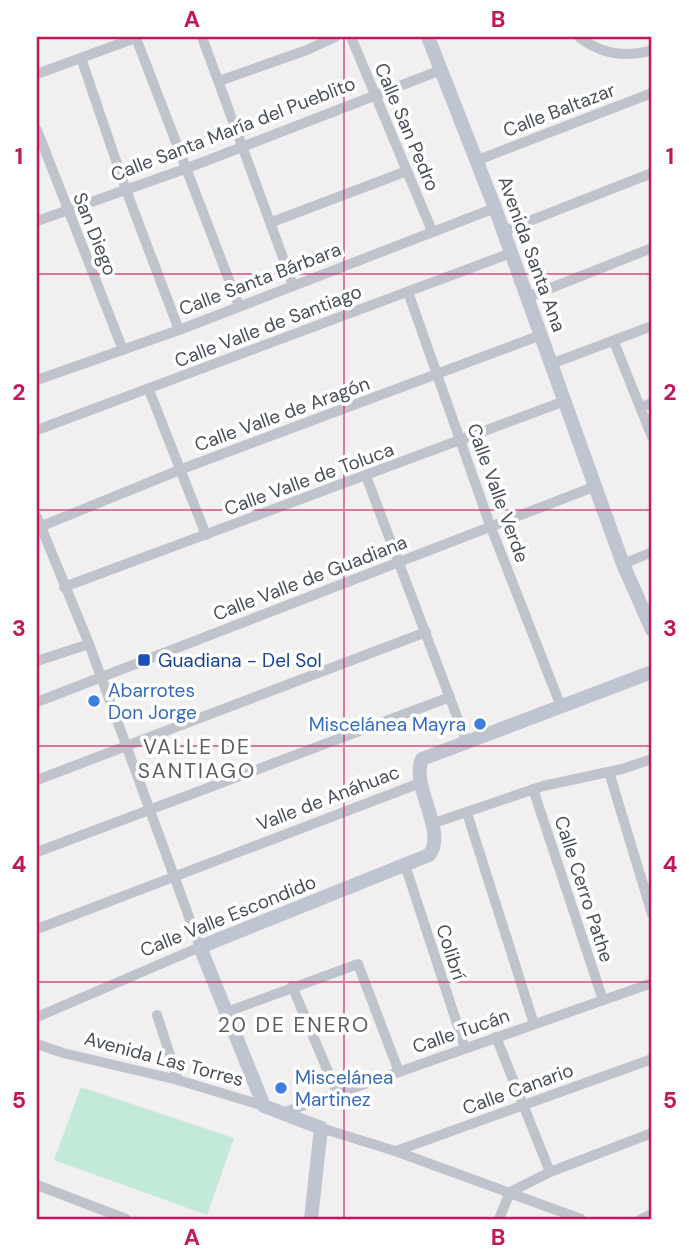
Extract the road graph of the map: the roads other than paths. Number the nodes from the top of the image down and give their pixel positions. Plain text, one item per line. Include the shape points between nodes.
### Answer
1 (137, 37) edge
2 (202, 37) edge
3 (335, 37) edge
4 (351, 37) edge
5 (428, 37) edge
6 (579, 37) edge
7 (652, 50) edge
8 (81, 58) junction
9 (441, 70) junction
10 (37, 74) edge
11 (219, 81) junction
12 (652, 93) edge
13 (372, 95) junction
14 (37, 130) edge
15 (244, 146) junction
16 (478, 160) junction
17 (185, 169) junction
18 (407, 171) junction
19 (652, 173) edge
20 (126, 190) junction
21 (495, 208) junction
22 (66, 210) junction
23 (37, 221) edge
24 (272, 222) junction
25 (504, 231) junction
26 (432, 232) junction
27 (652, 247) edge
28 (511, 253) junction
29 (293, 285) junction
30 (408, 292) junction
31 (528, 297) junction
32 (239, 306) junction
33 (652, 326) edge
34 (179, 330) junction
35 (541, 335) junction
36 (614, 342) junction
37 (123, 350) junction
38 (551, 365) junction
39 (438, 375) junction
40 (37, 380) edge
41 (149, 390) junction
42 (565, 401) junction
43 (652, 402) edge
44 (640, 407) junction
45 (38, 426) edge
46 (652, 437) edge
47 (459, 440) junction
48 (182, 469) junction
49 (366, 476) junction
50 (596, 486) junction
51 (38, 524) edge
52 (490, 525) junction
53 (206, 535) junction
54 (652, 552) edge
55 (400, 563) junction
56 (623, 564) junction
57 (64, 587) junction
58 (652, 630) edge
59 (426, 632) junction
60 (89, 644) junction
61 (37, 661) edge
62 (652, 672) edge
63 (100, 676) junction
64 (450, 697) junction
65 (37, 702) edge
66 (560, 704) junction
67 (467, 743) junction
68 (124, 745) junction
69 (652, 759) edge
70 (609, 772) junction
71 (37, 780) edge
72 (420, 783) junction
73 (533, 789) junction
74 (148, 810) junction
75 (467, 813) junction
76 (431, 824) junction
77 (37, 852) edge
78 (405, 866) junction
79 (174, 878) junction
80 (652, 914) edge
81 (37, 929) edge
82 (200, 947) junction
83 (652, 983) edge
84 (292, 986) junction
85 (603, 1000) junction
86 (224, 1013) junction
87 (157, 1015) dead end
88 (37, 1017) edge
89 (534, 1024) junction
90 (496, 1037) junction
91 (37, 1044) edge
92 (466, 1048) junction
93 (652, 1059) edge
94 (399, 1072) junction
95 (178, 1080) junction
96 (337, 1093) junction
97 (524, 1105) junction
98 (264, 1106) junction
99 (281, 1113) junction
100 (321, 1128) junction
101 (652, 1133) edge
102 (395, 1151) junction
103 (550, 1172) junction
104 (37, 1185) edge
105 (510, 1192) junction
106 (652, 1214) edge
107 (126, 1219) edge
108 (311, 1219) edge
109 (499, 1219) edge
110 (581, 1219) edge
111 (641, 1219) edge

1 - 8 street
1 - 17 street
2 - 11 street
3 - 11 street
4 - 13 street, Calle San Pedro
5 - 9 street, Avenida Santa Ana
6 - 7 street via 614,54
8 - 10 street
8 - 20 street
9 - 13 street, Calle Santa María del Pueblito
9 - 16 street, Avenida Santa Ana
11 - 15 street
12 - 16 street, Calle Baltazar
13 - 15 street, Calle Santa María del Pueblito
13 - 18 street, Calle San Pedro
14 - 22 street, San Diego
15 - 17 street, Calle Santa María del Pueblito
15 - 24 street
16 - 21 street, Avenida Santa Ana
17 - 20 street, Calle Santa María del Pueblito
17 - 32 street
18 - 24 street
18 - 26 street, Calle San Pedro
19 - 25 street
20 - 22 street, Calle Santa María del Pueblito
20 - 34 street
21 - 25 street, Avenida Santa Ana
21 - 26 street, Calle Santa Bárbara
22 - 23 street, Calle Santa María del Pueblito
22 - 37 street, San Diego
24 - 29 street
25 - 28 street, Avenida Santa Ana
26 - 29 street, Calle Santa Bárbara
27 - 31 street
28 - 30 street, Calle Valle de Santiago
28 - 31 street, Avenida Santa Ana
29 - 32 street, Calle Santa Bárbara
30 - 39 street, Calle Valle Verde
30 - 41 street, Calle Valle de Santiago
31 - 35 street, Avenida Santa Ana
32 - 34 street, Calle Santa Bárbara
33 - 36 street
34 - 37 street, Calle Santa Bárbara
35 - 38 street, Avenida Santa Ana
35 - 39 street, Calle Valle de Aragón
36 - 38 street
36 - 44 street
37 - 40 street, Calle Santa Bárbara
38 - 42 street, Avenida Santa Ana
39 - 47 street, Calle Valle Verde
39 - 48 street, Calle Valle de Aragón
41 - 45 street, Calle Valle de Santiago
41 - 48 street
42 - 47 street, Calle Valle de Toluca
42 - 50 street, Avenida Santa Ana
43 - 44 street
44 - 46 street
47 - 49 street, Calle Valle de Toluca
47 - 52 street, Calle Valle Verde
48 - 51 street, Calle Valle de Aragón
48 - 53 street
49 - 53 street, Calle Valle de Toluca
49 - 55 street
50 - 52 street, Calle Valle de Guadiana
50 - 56 street, Avenida Santa Ana
51 - 57 street
52 - 55 street, Calle Valle de Guadiana
52 - 66 street, Calle Valle Verde
53 - 57 street, Calle Valle de Toluca
54 - 56 street
55 - 59 street
55 - 63 street, Calle Valle de Guadiana
56 - 58 street, Avenida Santa Ana
57 - 60 street
59 - 64 street
59 - 68 street
60 - 61 street
60 - 63 street
62 - 66 street, Valle de Anáhuac
63 - 65 street, Calle Valle de Guadiana
63 - 68 street
64 - 67 street
64 - 74 street
66 - 67 street, Valle de Anáhuac
67 - 72 street, Valle de Anáhuac via 422,759
68 - 71 street
68 - 74 street
69 - 70 street
70 - 73 street
70 - 80 street
72 - 76 street
72 - 79 street, Valle de Anáhuac
73 - 75 street
73 - 85 street, Calle Cerro Pathe
74 - 77 street
74 - 79 street
75 - 76 street
75 - 89 street
76 - 78 street, Calle Valle Escondido via 433,850
78 - 82 street, Calle Valle Escondido
78 - 92 street, Colibrí
79 - 81 street, Valle de Anáhuac
79 - 82 street
82 - 86 street
82 - 88 street, Calle Valle Escondido
83 - 85 street, Calle Tucán
84 - 86 street
84 - 94 street via 358,964
84 - 96 street
85 - 89 street, Calle Tucán
86 - 98 street
87 - 95 street
89 - 90 street, Calle Tucán
90 - 92 street, Calle Tucán
90 - 97 street
91 - 95 street, Avenida Las Torres
92 - 94 street, Calle Tucán
93 - 97 street, Calle Canario
94 - 96 street, Calle Tucán
95 - 98 street, Avenida Las Torres
96 - 99 street, Calle Tucán
97 - 102 street, Calle Canario
97 - 103 street
98 - 99 street, Avenida Las Torres
99 - 100 street, Avenida Las Torres
100 - 102 street
100 - 108 street
101 - 103 street
102 - 105 street
103 - 105 street
104 - 107 street
105 - 109 street
105 - 110 street
106 - 111 street

